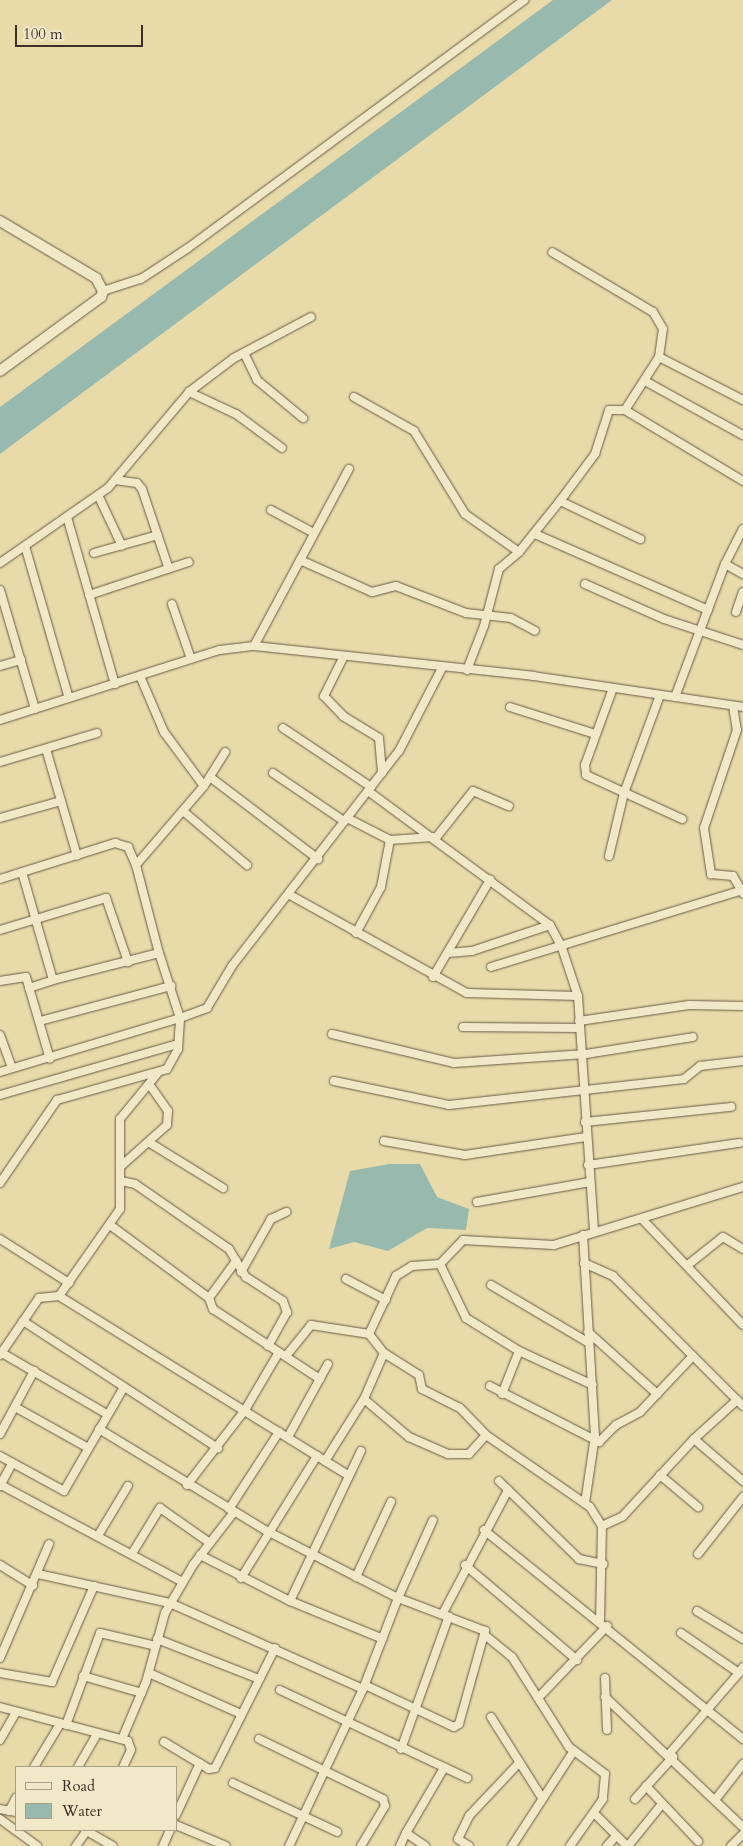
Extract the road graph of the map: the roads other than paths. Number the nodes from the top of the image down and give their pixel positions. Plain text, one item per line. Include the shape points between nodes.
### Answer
1 (524, 0) edge
2 (0, 221) edge
3 (552, 252) dead end
4 (103, 290) junction
5 (311, 317) dead end
6 (244, 353) junction
7 (659, 357) junction
8 (0, 371) edge
9 (645, 381) junction
10 (189, 392) junction
11 (354, 397) dead end
12 (743, 400) edge
13 (624, 410) junction
14 (303, 418) dead end
15 (743, 435) edge
16 (282, 448) dead end
17 (350, 469) dead end
18 (115, 480) junction
19 (743, 481) edge
20 (98, 495) junction
21 (560, 501) junction
22 (270, 510) dead end
23 (67, 517) junction
24 (743, 530) edge
25 (312, 532) junction
26 (535, 534) junction
27 (158, 535) junction
28 (640, 539) dead end
29 (25, 546) junction
30 (122, 546) junction
31 (519, 552) junction
32 (94, 553) dead end
33 (300, 560) junction
34 (0, 562) edge
35 (189, 562) dead end
36 (725, 564) junction
37 (169, 569) junction
38 (743, 574) edge
39 (585, 584) dead end
40 (0, 590) edge
41 (743, 592) edge
42 (90, 595) junction
43 (172, 604) dead end
44 (708, 610) junction
45 (736, 612) dead end
46 (487, 615) junction
47 (535, 631) dead end
48 (699, 631) junction
49 (743, 645) edge
50 (254, 646) junction
51 (344, 656) junction
52 (191, 659) junction
53 (21, 660) junction
54 (0, 666) edge
55 (442, 668) junction
56 (467, 670) junction
57 (140, 676) junction
58 (115, 684) junction
59 (613, 688) junction
60 (660, 695) junction
61 (675, 697) junction
62 (69, 698) junction
63 (733, 706) junction
64 (510, 707) dead end
65 (743, 707) edge
66 (35, 709) junction
67 (0, 720) edge
68 (282, 728) dead end
69 (740, 731) edge
70 (97, 733) dead end
71 (595, 734) junction
72 (46, 749) junction
73 (225, 752) dead end
74 (0, 762) edge
75 (273, 773) dead end
76 (382, 773) junction
77 (210, 778) junction
78 (204, 786) junction
79 (369, 789) junction
80 (624, 794) junction
81 (61, 801) junction
82 (509, 806) dead end
83 (184, 812) junction
84 (0, 818) edge
85 (682, 818) dead end
86 (346, 820) junction
87 (434, 838) junction
88 (390, 840) junction
89 (76, 856) junction
90 (609, 856) dead end
91 (318, 859) junction
92 (136, 865) junction
93 (247, 865) dead end
94 (22, 872) junction
95 (0, 878) edge
96 (490, 880) junction
97 (742, 892) edge
98 (290, 895) junction
99 (35, 918) junction
100 (550, 925) junction
101 (0, 930) edge
102 (356, 933) junction
103 (562, 948) junction
104 (159, 953) junction
105 (448, 953) junction
106 (128, 962) junction
107 (491, 967) dead end
108 (433, 977) junction
109 (53, 980) junction
110 (0, 981) edge
111 (171, 986) junction
112 (29, 988) junction
113 (578, 996) junction
114 (743, 1006) edge
115 (180, 1018) junction
116 (40, 1021) junction
117 (579, 1024) junction
118 (462, 1027) dead end
119 (332, 1034) dead end
120 (0, 1035) edge
121 (692, 1037) dead end
122 (178, 1044) junction
123 (581, 1054) junction
124 (50, 1059) junction
125 (743, 1061) edge
126 (12, 1068) junction
127 (0, 1072) edge
128 (157, 1074) junction
129 (334, 1080) dead end
130 (149, 1084) junction
131 (583, 1087) junction
132 (0, 1095) edge
133 (731, 1107) dead end
134 (585, 1122) junction
135 (586, 1137) junction
136 (384, 1141) dead end
137 (150, 1143) junction
138 (739, 1143) dead end
139 (588, 1165) junction
140 (120, 1167) junction
141 (121, 1181) junction
142 (590, 1182) junction
143 (0, 1183) edge
144 (743, 1187) edge
145 (222, 1188) dead end
146 (477, 1202) dead end
147 (286, 1212) dead end
148 (643, 1220) junction
149 (110, 1225) junction
150 (594, 1231) junction
151 (583, 1235) junction
152 (0, 1239) edge
153 (743, 1249) edge
154 (236, 1261) junction
155 (584, 1262) junction
156 (440, 1264) junction
157 (689, 1264) junction
158 (242, 1272) junction
159 (346, 1279) dead end
160 (69, 1283) junction
161 (491, 1285) dead end
162 (59, 1296) junction
163 (210, 1298) junction
164 (386, 1300) junction
165 (23, 1321) junction
166 (743, 1325) edge
167 (588, 1332) junction
168 (370, 1334) junction
169 (589, 1343) junction
170 (268, 1346) junction
171 (519, 1351) junction
172 (384, 1353) junction
173 (1, 1354) edge
174 (282, 1354) junction
175 (693, 1356) junction
176 (328, 1364) dead end
177 (34, 1372) junction
178 (320, 1378) junction
179 (593, 1385) junction
180 (490, 1386) dead end
181 (124, 1387) junction
182 (502, 1394) junction
183 (657, 1394) junction
184 (364, 1399) junction
185 (737, 1400) junction
186 (743, 1406) edge
187 (15, 1407) junction
188 (246, 1410) junction
189 (107, 1414) junction
190 (98, 1429) junction
191 (279, 1432) junction
192 (0, 1434) edge
193 (486, 1435) junction
194 (288, 1437) junction
195 (694, 1439) junction
196 (594, 1442) junction
197 (88, 1448) junction
198 (218, 1448) junction
199 (361, 1451) dead end
200 (0, 1456) edge
201 (321, 1458) junction
202 (12, 1463) junction
203 (348, 1475) junction
204 (660, 1475) junction
205 (499, 1481) dead end
206 (743, 1481) edge
207 (188, 1485) junction
208 (0, 1486) edge
209 (128, 1486) dead end
210 (508, 1490) junction
211 (743, 1497) edge
212 (391, 1502) dead end
213 (585, 1503) junction
214 (698, 1507) dead end
215 (232, 1511) junction
216 (433, 1520) dead end
217 (602, 1526) junction
218 (484, 1530) junction
219 (267, 1531) junction
220 (99, 1534) junction
221 (210, 1543) junction
222 (49, 1544) dead end
223 (133, 1552) junction
224 (310, 1554) junction
225 (698, 1554) dead end
226 (200, 1555) junction
227 (603, 1564) junction
228 (0, 1565) edge
229 (465, 1565) junction
230 (38, 1574) junction
231 (356, 1577) junction
232 (241, 1578) junction
233 (183, 1582) junction
234 (33, 1586) junction
235 (94, 1586) junction
236 (398, 1598) junction
237 (290, 1601) junction
238 (170, 1603) junction
239 (697, 1611) dead end
240 (446, 1614) junction
241 (600, 1620) junction
242 (607, 1626) junction
243 (682, 1633) dead end
244 (486, 1636) junction
245 (383, 1639) junction
246 (743, 1639) edge
247 (156, 1642) junction
248 (275, 1648) junction
249 (0, 1658) edge
250 (578, 1660) junction
251 (741, 1670) edge
252 (0, 1673) edge
253 (149, 1673) junction
254 (83, 1676) junction
255 (605, 1678) dead end
256 (259, 1679) junction
257 (364, 1687) junction
258 (280, 1690) dead end
259 (142, 1693) junction
260 (606, 1697) junction
261 (538, 1698) junction
262 (0, 1707) edge
263 (417, 1709) junction
264 (708, 1709) junction
265 (16, 1712) junction
266 (241, 1714) junction
267 (491, 1717) dead end
268 (347, 1722) junction
269 (63, 1724) junction
270 (608, 1730) dead end
271 (98, 1733) junction
272 (122, 1739) junction
273 (259, 1739) dead end
274 (743, 1739) edge
275 (0, 1740) edge
276 (164, 1742) dead end
277 (401, 1749) junction
278 (573, 1752) junction
279 (671, 1756) junction
280 (200, 1763) junction
281 (519, 1763) junction
282 (743, 1764) edge
283 (35, 1766) edge
284 (79, 1766) edge
285 (123, 1766) edge
286 (444, 1768) junction
287 (324, 1772) junction
288 (467, 1778) dead end
289 (233, 1783) dead end
290 (646, 1786) junction
291 (542, 1798) junction
292 (634, 1800) dead end
293 (715, 1800) junction
294 (662, 1804) junction
295 (0, 1809) edge
296 (13, 1811) edge
297 (178, 1811) edge
298 (594, 1813) junction
299 (304, 1815) junction
300 (0, 1819) edge
301 (178, 1826) edge
302 (743, 1827) edge
303 (15, 1830) edge
304 (16, 1831) edge
305 (85, 1831) edge
306 (88, 1831) edge
307 (170, 1831) edge
308 (337, 1832) dead end
309 (406, 1833) junction
310 (743, 1834) edge
311 (616, 1836) junction
312 (698, 1841) dead end
313 (37, 1846) edge
314 (76, 1846) edge
315 (112, 1846) edge
316 (163, 1846) edge
317 (226, 1846) edge
318 (289, 1846) edge
319 (361, 1846) edge
320 (400, 1846) edge
321 (425, 1846) edge
322 (469, 1846) edge
323 (512, 1846) edge
324 (570, 1846) edge
325 (607, 1846) edge
326 (628, 1846) edge
327 (731, 1846) edge

1 - 4 street via 188,248 141,279
2 - 4 street via 96,278
3 - 7 street via 653,312 663,329
4 - 8 street via 101,297
5 - 6 street
6 - 10 street
6 - 14 street via 257,380
7 - 9 street
7 - 12 street
9 - 13 street
9 - 15 street
10 - 16 street via 236,414
10 - 18 street
11 - 31 street via 414,430 465,514
13 - 19 street
13 - 21 street via 609,410 595,454
17 - 25 street
18 - 20 street
18 - 27 street via 136,483 142,489
20 - 23 street
20 - 30 street
21 - 26 street
21 - 28 street
22 - 25 street
23 - 29 street
23 - 42 street
24 - 36 street
25 - 33 street
26 - 31 street
26 - 44 street
27 - 30 street
27 - 37 street
29 - 34 street
29 - 62 street
30 - 32 street
31 - 46 street via 499,568
33 - 46 street via 372,592 396,586 466,613
33 - 50 street
35 - 37 street
36 - 38 street
36 - 44 street
37 - 42 street
39 - 48 street
40 - 53 street
41 - 45 street
42 - 58 street
43 - 52 street
44 - 48 street
46 - 47 street via 511,618
46 - 56 street
48 - 49 street
48 - 61 street
50 - 51 street
50 - 52 street
51 - 55 street
51 - 76 street via 324,696 343,716 379,738
52 - 57 street
53 - 54 street
53 - 66 street
55 - 56 street
55 - 76 street via 399,751
56 - 59 street
57 - 58 street
57 - 78 street via 164,732
58 - 62 street
59 - 60 street
59 - 71 street
60 - 61 street
60 - 80 street
61 - 63 street
62 - 66 street
63 - 65 street
63 - 69 street
64 - 71 street
66 - 67 street
68 - 79 street
69 - 97 street via 704,828 708,868 715,877 733,876
70 - 72 street
71 - 80 street via 584,771
72 - 74 street
72 - 81 street
73 - 77 street
75 - 86 street
76 - 79 street
77 - 78 street
77 - 91 street
78 - 83 street
79 - 86 street
79 - 87 street
80 - 85 street
80 - 90 street
81 - 84 street
81 - 89 street
82 - 87 street via 473,791
83 - 92 street
83 - 93 street
86 - 88 street
86 - 91 street
87 - 88 street
87 - 96 street
88 - 102 street via 381,887
89 - 92 street via 115,843 128,847
89 - 94 street
91 - 98 street
92 - 104 street
94 - 95 street
94 - 99 street
96 - 100 street
96 - 105 street
97 - 103 street
98 - 102 street
98 - 115 street via 232,966 207,1008
99 - 101 street
99 - 106 street via 106,898
99 - 109 street
100 - 103 street
100 - 105 street via 472,951
102 - 108 street
103 - 107 street
103 - 113 street
104 - 106 street
104 - 111 street
105 - 108 street
106 - 109 street
108 - 113 street via 479,996
109 - 112 street
110 - 112 street via 21,974
111 - 115 street
111 - 116 street
112 - 116 street
113 - 117 street
114 - 117 street via 689,1005
115 - 122 street
115 - 124 street
116 - 124 street
117 - 118 street
117 - 123 street
119 - 123 street via 454,1063
120 - 126 street
121 - 123 street
122 - 128 street via 174,1060
122 - 132 street
123 - 131 street
124 - 126 street
125 - 131 street via 700,1066 684,1079
126 - 127 street
128 - 130 street
128 - 143 street via 57,1100
129 - 131 street via 449,1105
130 - 137 street via 168,1111 167,1125
130 - 140 street via 120,1120
131 - 134 street
133 - 134 street
134 - 135 street
135 - 136 street via 465,1156
135 - 139 street
137 - 140 street
137 - 145 street
138 - 139 street
139 - 142 street
140 - 141 street
141 - 149 street via 120,1209
141 - 154 street via 135,1184 229,1249
142 - 146 street
142 - 150 street
144 - 148 street
147 - 158 street via 271,1219
148 - 150 street
148 - 157 street
149 - 160 street
149 - 163 street
150 - 151 street
151 - 155 street
151 - 156 street via 538,1247 463,1240
152 - 160 street
153 - 157 street via 723,1237
154 - 158 street
154 - 163 street
155 - 167 street
155 - 175 street via 613,1276
156 - 164 street via 404,1270 396,1276
156 - 171 street via 459,1310
157 - 166 street
158 - 170 street via 287,1307
159 - 164 street
160 - 162 street
161 - 169 street
162 - 165 street via 40,1298
162 - 188 street
163 - 170 street via 213,1309
164 - 168 street
165 - 173 street
165 - 181 street
167 - 169 street
167 - 183 street
168 - 172 street
168 - 174 street via 311,1325
169 - 179 street
170 - 174 street
171 - 179 street
171 - 182 street
172 - 184 street
172 - 193 street via 419,1375 422,1389 460,1408
173 - 177 street
174 - 178 street
174 - 188 street
175 - 183 street
175 - 185 street
176 - 178 street
177 - 187 street
177 - 189 street
178 - 194 street
179 - 196 street
180 - 182 street
181 - 189 street
181 - 198 street
182 - 196 street
183 - 196 street via 640,1412
184 - 193 street via 409,1437 448,1454 469,1454
184 - 201 street
185 - 186 street
185 - 195 street
187 - 192 street
187 - 197 street
188 - 191 street
188 - 198 street
189 - 190 street
190 - 197 street
190 - 207 street
191 - 194 street
191 - 215 street
193 - 213 street
194 - 201 street
195 - 204 street
195 - 206 street
196 - 213 street
197 - 202 street via 64,1491
198 - 207 street
199 - 203 street
200 - 202 street
201 - 203 street
201 - 219 street
202 - 208 street
203 - 224 street
204 - 214 street
204 - 217 street via 617,1521
205 - 210 street
207 - 215 street
208 - 220 street
209 - 220 street
210 - 218 street
210 - 227 street via 579,1559
211 - 225 street
212 - 231 street
213 - 217 street via 598,1513
215 - 219 street
215 - 221 street
216 - 236 street
217 - 227 street
218 - 229 street
218 - 241 street
219 - 224 street
219 - 232 street
220 - 223 street
221 - 223 street via 160,1508
221 - 226 street
222 - 230 street
223 - 233 street
224 - 231 street
224 - 237 street
226 - 232 street
226 - 233 street
227 - 241 street
228 - 234 street
229 - 240 street
229 - 250 street
230 - 234 street
230 - 235 street
231 - 236 street
232 - 237 street
233 - 238 street
234 - 249 street
235 - 238 street
235 - 252 street via 52,1682
236 - 240 street
236 - 245 street
237 - 245 street
238 - 247 street
238 - 248 street
239 - 246 street
240 - 244 street via 483,1628
240 - 263 street
241 - 242 street
242 - 250 street
242 - 264 street
243 - 251 street
244 - 261 street via 508,1651
244 - 263 street via 457,1727
245 - 257 street
247 - 253 street
247 - 254 street via 100,1633
247 - 256 street
248 - 256 street
248 - 257 street
250 - 261 street
251 - 264 street
253 - 259 street
253 - 266 street
254 - 259 street
254 - 269 street
255 - 260 street
256 - 266 street
257 - 263 street
257 - 268 street
258 - 268 street
259 - 272 street
260 - 270 street
260 - 279 street
261 - 278 street
262 - 265 street
263 - 277 street
264 - 274 street
264 - 279 street
265 - 269 street
265 - 275 street
266 - 280 street via 215,1768
267 - 281 street
268 - 277 street
268 - 287 street
269 - 271 street
269 - 283 street
271 - 272 street
271 - 284 street
272 - 285 street via 131,1750
273 - 287 street
276 - 280 street
277 - 286 street
278 - 291 street
278 - 298 street via 605,1774 606,1794
279 - 290 street
279 - 293 street
280 - 297 street
281 - 291 street
281 - 322 street via 469,1816 458,1839
282 - 293 street
286 - 288 street
286 - 309 street
287 - 299 street
287 - 319 street via 385,1802
289 - 299 street
290 - 292 street
290 - 294 street
291 - 323 street
293 - 302 street
294 - 312 street
294 - 326 street
295 - 296 street
298 - 311 street
298 - 324 street
299 - 308 street
299 - 318 street
300 - 303 street
301 - 317 street
304 - 313 street
305 - 314 street
306 - 315 street
307 - 316 street
309 - 320 street
309 - 321 street
310 - 327 street
311 - 325 street
311 - 326 street

